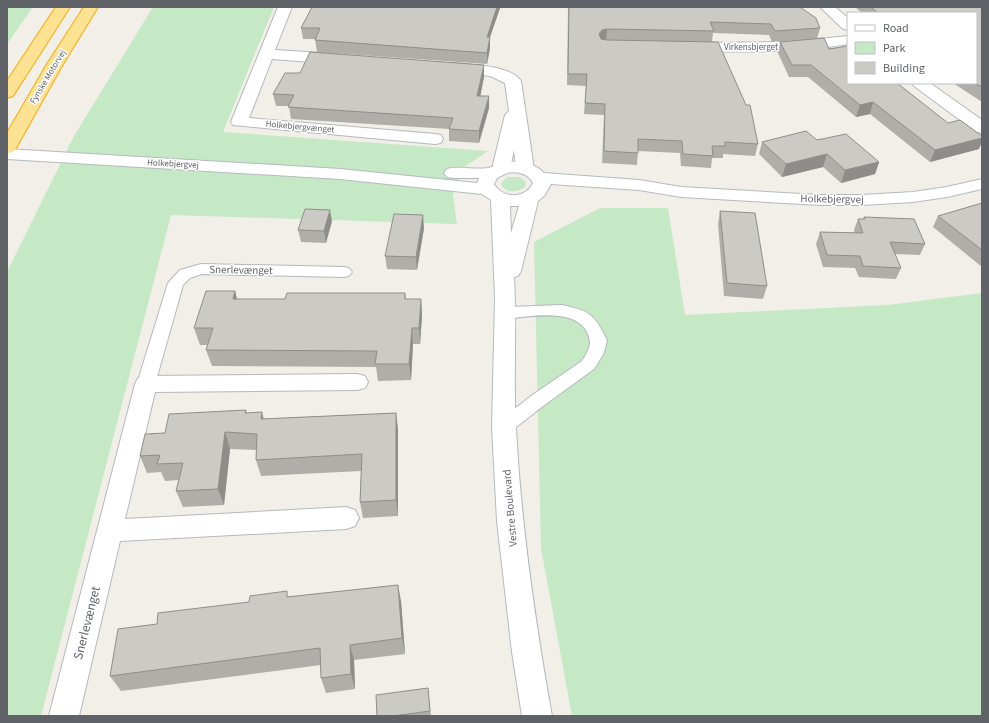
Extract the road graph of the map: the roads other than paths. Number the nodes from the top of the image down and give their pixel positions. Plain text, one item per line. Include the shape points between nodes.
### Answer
1 (63, 7) edge
2 (91, 7) edge
3 (285, 7) edge
4 (827, 7) edge
5 (847, 25) edge
6 (847, 40) edge
7 (676, 46) edge
8 (267, 54) junction
9 (352, 60) edge
10 (437, 67) edge
11 (921, 84) edge
12 (7, 92) edge
13 (516, 102) junction
14 (982, 128) edge
15 (435, 139) dead end
16 (7, 148) edge
17 (7, 154) edge
18 (495, 182) junction
19 (533, 184) junction
20 (982, 184) edge
21 (344, 272) dead end
22 (505, 305) junction
23 (357, 382) dead end
24 (146, 384) junction
25 (504, 427) junction
26 (346, 518) dead end
27 (109, 531) junction
28 (64, 716) edge
29 (537, 716) edge

1 - 12 highway
2 - 16 highway, Fynske Motorvej via 54,64
3 - 8 street, Holkebjergvænget
4 - 5 street
6 - 7 street, Virkensbjerget via 782,48
8 - 9 street
8 - 15 street, Holkebjergvænget via 239,122
10 - 13 street via 484,70 504,75 513,81
11 - 14 street
13 - 18 street
13 - 19 street
17 - 18 street, Holkebjergvej
18 - 19 street via 513,167
18 - 19 street via 515,200
18 - 22 street, Vestre Boulevard
19 - 20 street, Holkebjergvej via 643,194 681,192 862,200 926,195
19 - 22 street, Vestre Boulevard via 517,242
21 - 24 lane, Snerlevænget via 201,269 185,274 176,283
22 - 25 street, Vestre Boulevard
22 - 25 lane via 562,310 578,314 592,326 599,340 596,353 588,365
23 - 24 street
24 - 27 street, Snerlevænget
25 - 29 street, Vestre Boulevard via 510,521 526,652
26 - 27 street
27 - 28 street, Snerlevænget

